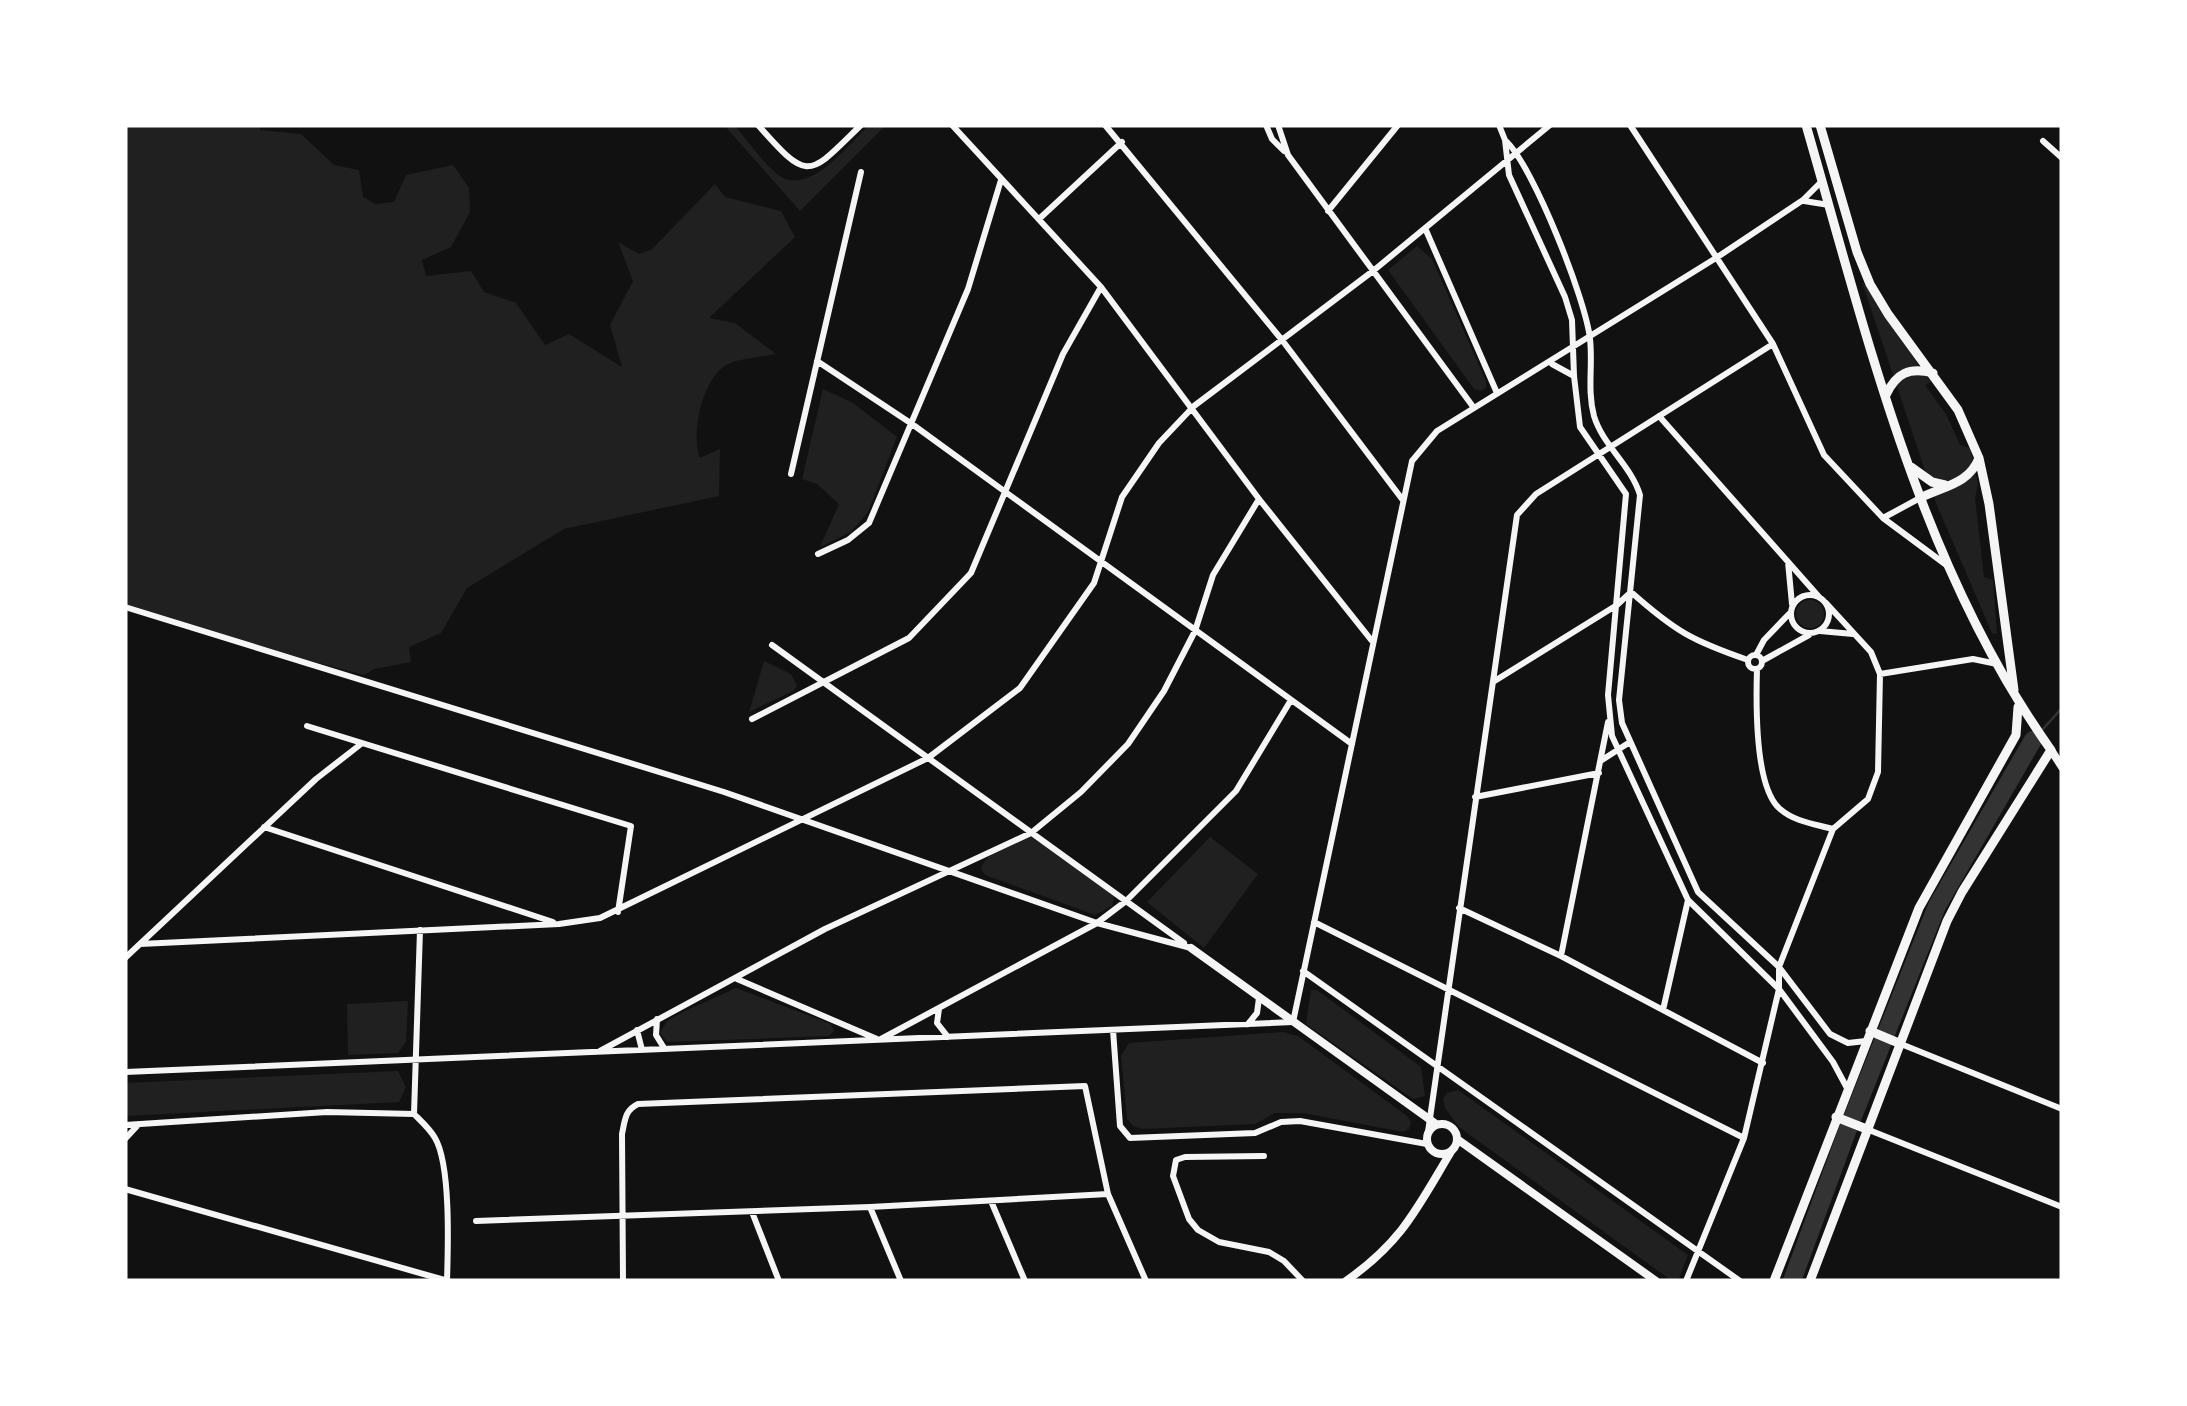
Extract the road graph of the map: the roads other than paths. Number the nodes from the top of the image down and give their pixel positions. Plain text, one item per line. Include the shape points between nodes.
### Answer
1 (758, 125) edge
2 (861, 125) edge
3 (952, 125) edge
4 (1106, 125) edge
5 (1266, 125) edge
6 (1278, 125) edge
7 (1398, 125) edge
8 (1499, 125) edge
9 (1550, 125) edge
10 (1630, 125) edge
11 (1806, 125) edge
12 (1820, 125) edge
13 (1505, 140) junction
14 (2043, 140) dead end
15 (1122, 142) junction
16 (1517, 152) junction
17 (1288, 155) junction
18 (2062, 158) edge
19 (1506, 160) junction
20 (861, 172) dead end
21 (1001, 179) junction
22 (1822, 181) junction
23 (1803, 200) junction
24 (1829, 205) junction
25 (1328, 211) junction
26 (1038, 219) junction
27 (1425, 228) junction
28 (1716, 258) junction
29 (1372, 271) junction
30 (1102, 286) junction
31 (1590, 338) junction
32 (1282, 340) junction
33 (1773, 344) junction
34 (1575, 348) junction
35 (817, 361) junction
36 (1551, 364) junction
37 (1933, 373) junction
38 (1574, 376) junction
39 (1496, 393) junction
40 (1886, 395) junction
41 (1194, 406) junction
42 (1474, 408) junction
43 (1659, 416) junction
44 (912, 424) junction
45 (1612, 446) junction
46 (1598, 455) junction
47 (1979, 458) junction
48 (1909, 466) junction
49 (791, 474) dead end
50 (1946, 486) junction
51 (1005, 494) junction
52 (1920, 498) junction
53 (1259, 499) junction
54 (1402, 499) junction
55 (1883, 518) junction
56 (818, 554) dead end
57 (1788, 560) junction
58 (1100, 563) junction
59 (1949, 567) junction
60 (1632, 592) junction
61 (1823, 601) junction
62 (1617, 605) junction
63 (125, 607) edge
64 (1791, 609) junction
65 (1196, 631) junction
66 (1815, 633) junction
67 (1854, 634) junction
68 (1983, 636) junction
69 (1372, 641) junction
70 (772, 645) dead end
71 (1973, 659) junction
72 (1756, 661) junction
73 (1996, 664) junction
74 (1880, 674) junction
75 (1492, 682) junction
76 (824, 683) junction
77 (1291, 700) junction
78 (2016, 701) junction
79 (1608, 718) junction
80 (752, 719) dead end
81 (307, 726) dead end
82 (2034, 726) junction
83 (2016, 735) junction
84 (1630, 742) junction
85 (360, 744) junction
86 (1352, 744) junction
87 (1617, 748) junction
88 (2050, 750) junction
89 (928, 758) junction
90 (1601, 761) junction
91 (2062, 766) edge
92 (1598, 773) junction
93 (1475, 797) junction
94 (805, 819) junction
95 (264, 827) junction
96 (1833, 829) junction
97 (1031, 833) junction
98 (952, 872) junction
99 (1690, 880) junction
100 (1680, 887) junction
101 (1688, 900) junction
102 (1126, 901) junction
103 (1707, 901) junction
104 (1459, 908) junction
105 (618, 912) junction
106 (1699, 913) junction
107 (1314, 922) junction
108 (1097, 923) junction
109 (559, 924) junction
110 (420, 930) junction
111 (140, 944) junction
112 (1191, 948) junction
113 (1560, 956) junction
114 (125, 958) edge
115 (1779, 966) junction
116 (1304, 971) junction
117 (736, 978) junction
118 (1780, 989) junction
119 (1448, 990) junction
120 (1260, 998) junction
121 (939, 1008) junction
122 (1664, 1010) junction
123 (658, 1019) junction
124 (1292, 1022) junction
125 (1247, 1024) junction
126 (638, 1030) junction
127 (1113, 1030) junction
128 (1871, 1036) junction
129 (948, 1037) junction
130 (878, 1040) junction
131 (1901, 1044) junction
132 (665, 1049) junction
133 (642, 1050) junction
134 (598, 1052) junction
135 (414, 1060) junction
136 (1764, 1063) junction
137 (1436, 1064) junction
138 (125, 1072) edge
139 (1847, 1088) junction
140 (1414, 1107) junction
141 (2062, 1108) edge
142 (414, 1114) junction
143 (1840, 1119) junction
144 (1433, 1122) junction
145 (125, 1125) edge
146 (138, 1125) junction
147 (1864, 1128) junction
148 (1744, 1138) junction
149 (125, 1139) edge
150 (1456, 1139) junction
151 (1428, 1141) junction
152 (1452, 1150) junction
153 (1264, 1156) dead end
154 (1435, 1178) junction
155 (125, 1189) edge
156 (1108, 1194) junction
157 (991, 1201) junction
158 (870, 1207) junction
159 (2062, 1207) edge
160 (752, 1212) junction
161 (623, 1214) junction
162 (476, 1222) dead end
163 (1697, 1251) junction
164 (1366, 1269) junction
165 (448, 1281) edge
166 (624, 1281) edge
167 (779, 1281) edge
168 (901, 1281) edge
169 (1024, 1281) edge
170 (1146, 1281) edge
171 (1302, 1281) edge
172 (1346, 1281) edge
173 (1360, 1281) edge
174 (1656, 1281) edge
175 (1686, 1281) edge
176 (1740, 1281) edge
177 (1774, 1281) edge
178 (1810, 1281) edge

1 - 2 street via 794,164 806,168 822,163
3 - 21 street
4 - 15 street
5 - 17 street
6 - 17 street
7 - 25 street
8 - 13 street
9 - 16 street
10 - 28 street
11 - 22 main road
12 - 37 main road via 1870,284
13 - 16 street
13 - 19 street
14 - 18 street
15 - 26 street
15 - 32 street
16 - 19 street
16 - 31 street via 1577,286
17 - 25 street
19 - 27 street
19 - 34 street via 1565,297
20 - 35 street
21 - 26 street
21 - 44 street via 968,289
22 - 23 street
22 - 24 main road
23 - 24 street
23 - 28 street
24 - 40 main road
25 - 29 street
26 - 30 street
27 - 29 street
27 - 39 street
28 - 31 street
28 - 33 street
29 - 32 street
29 - 42 street
30 - 41 street
30 - 51 street via 1062,354
31 - 34 street
31 - 45 street via 1590,393 1600,432
32 - 41 street
32 - 54 street
33 - 43 street
33 - 55 street via 1824,455
34 - 36 street
34 - 38 street
35 - 44 street
35 - 49 street
36 - 38 street
36 - 39 street
37 - 40 main road via 1901,374
37 - 47 main road
38 - 46 street via 1580,427
39 - 42 street
40 - 48 main road
41 - 53 street
41 - 58 street via 1122,497
42 - 54 street via 1437,431 1412,461
43 - 45 street
43 - 57 street
44 - 51 street
44 - 56 street via 869,523
45 - 46 street
45 - 60 street via 1640,495
46 - 62 street via 1626,494
46 - 75 street via 1529,500 1517,516
47 - 50 main road via 1970,476
47 - 78 main road
48 - 50 main road
48 - 52 main road
50 - 52 main road
51 - 58 street
51 - 76 street via 971,573 909,638
52 - 55 street
52 - 59 main road
53 - 65 street via 1213,575
53 - 69 street
54 - 69 street
55 - 59 street
57 - 61 street
57 - 64 street
58 - 65 street
58 - 89 street via 1094,583 1020,688
59 - 68 main road
60 - 62 street
60 - 72 street via 1694,641
60 - 84 street via 1619,700
61 - 64 street via 1805,596
61 - 66 street via 1829,618
61 - 67 street
62 - 75 street
62 - 79 street
63 - 94 street
64 - 66 street via 1796,628
64 - 72 street via 1764,640
65 - 77 street
65 - 97 street via 1128,744
66 - 67 street
66 - 72 street
67 - 74 street
68 - 71 street
68 - 73 main road
69 - 86 street
70 - 76 street
71 - 73 street
71 - 74 street
72 - 96 street via 1770,797 1797,820
73 - 78 main road
74 - 96 street via 1874,788
75 - 93 street
76 - 80 street
76 - 89 street
77 - 86 street
77 - 102 street via 1236,791
78 - 82 main road
78 - 83 main road
79 - 87 street
79 - 90 street
81 - 85 street
82 - 83 main road
82 - 88 main road
83 - 128 main road via 1930,885
84 - 87 street
84 - 99 street
85 - 95 street
85 - 105 street via 631,826
86 - 107 street
87 - 90 street
87 - 100 street
88 - 91 street
88 - 131 main road via 1954,907
89 - 94 street
89 - 97 street
90 - 92 street
92 - 93 street
92 - 113 street
93 - 104 street
94 - 98 street
94 - 105 street
95 - 109 street
95 - 111 street
96 - 115 street
97 - 98 street
97 - 102 street
98 - 108 street
98 - 117 street
99 - 100 street
99 - 103 street
100 - 101 street
101 - 106 street
101 - 122 street
102 - 108 street
102 - 112 street
103 - 106 street
103 - 115 street
104 - 113 street
104 - 119 street
105 - 109 street
106 - 118 street
107 - 116 street
107 - 119 street
108 - 112 street
108 - 121 street
109 - 110 street
110 - 111 street
110 - 135 street
111 - 114 street
112 - 120 street
113 - 122 street
115 - 118 street
115 - 128 street via 1830,1034 1848,1043
116 - 124 street
116 - 137 street
117 - 123 street
117 - 130 street
118 - 136 street
118 - 139 street
119 - 137 street
119 - 148 street
120 - 124 street
120 - 125 street
121 - 129 street via 937,1023
121 - 130 street
122 - 136 street
123 - 126 street
123 - 132 street via 656,1035
124 - 125 street
124 - 140 street
125 - 127 street
126 - 133 street
126 - 134 street
127 - 129 street
127 - 151 street via 1120,1126 1130,1138 1254,1134 1300,1122
128 - 131 main road
128 - 139 main road
129 - 130 street
130 - 132 street
131 - 141 street
131 - 147 main road
132 - 133 street
133 - 134 street
134 - 135 street
135 - 138 street
135 - 142 street
136 - 148 street
137 - 144 street
137 - 163 street
139 - 143 main road
140 - 144 street
140 - 151 street
142 - 146 street via 327,1112
142 - 165 street via 442,1158
143 - 147 main road
143 - 177 main road
144 - 150 street via 1453,1128
144 - 151 street
145 - 146 street
146 - 149 street
147 - 159 street
147 - 178 main road
148 - 163 street
150 - 152 street
150 - 174 street
151 - 152 street via 1441,1154
151 - 154 street
152 - 154 street
153 - 171 street via 1185,1156 1176,1160 1174,1176 1198,1230 1219,1242 1269,1252
154 - 164 street via 1408,1224
155 - 165 street
156 - 157 street
156 - 161 street via 1085,1086 638,1104 626,1115 622,1134
156 - 170 street
157 - 158 street
157 - 169 street
158 - 160 street
158 - 168 street
160 - 161 street
160 - 167 street
161 - 162 street
161 - 166 street
163 - 175 street
163 - 176 street
164 - 172 street
164 - 173 street

